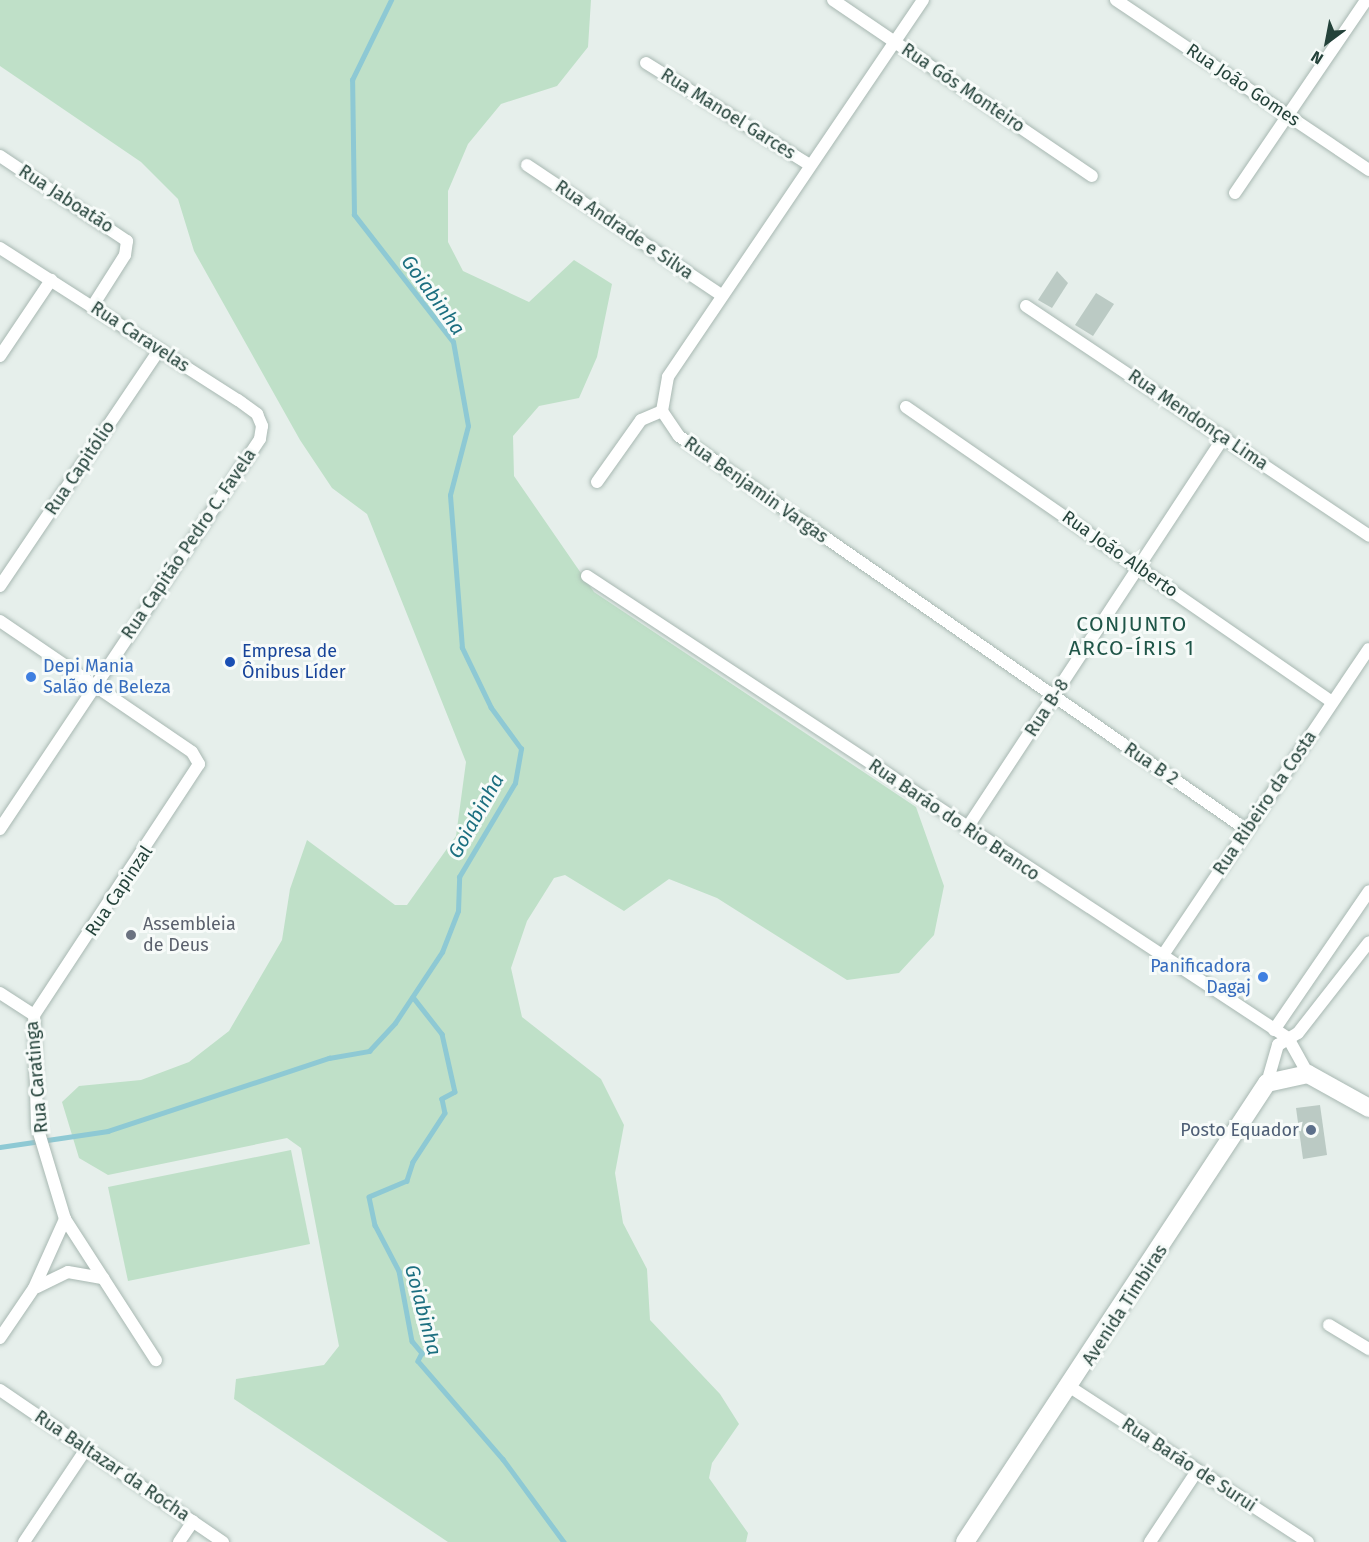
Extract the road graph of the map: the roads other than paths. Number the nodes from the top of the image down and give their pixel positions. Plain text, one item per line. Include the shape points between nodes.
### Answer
1 (833, 0) edge
2 (923, 0) edge
3 (1116, 0) edge
4 (1366, 0) edge
5 (895, 42) junction
6 (646, 63) dead end
7 (1288, 116) junction
8 (0, 156) edge
9 (527, 165) dead end
10 (810, 165) junction
11 (1369, 170) edge
12 (1092, 176) dead end
13 (1235, 193) dead end
14 (0, 248) edge
15 (51, 280) junction
16 (722, 295) junction
17 (1026, 306) dead end
18 (92, 307) junction
19 (159, 350) junction
20 (0, 356) edge
21 (906, 407) dead end
22 (662, 411) junction
23 (1224, 437) junction
24 (260, 439) joint
25 (597, 482) dead end
26 (1369, 536) edge
27 (1139, 567) junction
28 (587, 576) dead end
29 (0, 586) edge
30 (0, 621) edge
31 (1369, 649) edge
32 (94, 685) junction
33 (1054, 698) junction
34 (1332, 702) junction
35 (967, 828) junction
36 (0, 830) edge
37 (1247, 830) junction
38 (1369, 891) edge
39 (1369, 942) edge
40 (1161, 958) junction
41 (0, 993) edge
42 (34, 1015) junction
43 (1274, 1030) junction
44 (1288, 1038) junction
45 (1308, 1074) junction
46 (1267, 1083) junction
47 (1369, 1108) edge
48 (65, 1220) junction
49 (103, 1278) junction
50 (34, 1288) junction
51 (1329, 1325) dead end
52 (0, 1338) edge
53 (1369, 1349) edge
54 (156, 1360) dead end
55 (1071, 1387) junction
56 (0, 1390) edge
57 (86, 1449) junction
58 (1197, 1471) junction
59 (193, 1521) junction
60 (24, 1542) edge
61 (179, 1542) edge
62 (223, 1542) edge
63 (965, 1542) edge
64 (1150, 1542) edge
65 (1308, 1542) edge

1 - 5 street, Rua Gós Monteiro
2 - 5 street
3 - 7 street, Rua João Gomes
4 - 7 street
5 - 10 street
5 - 12 street, Rua Gós Monteiro
6 - 10 street, Rua Manoel Garces
7 - 11 street, Rua João Gomes
7 - 13 street
8 - 18 street, Rua Jaboatão via 127,241 125,255
9 - 16 street, Rua Andrade e Silva
10 - 16 street
14 - 15 street, Rua Caravelas
15 - 18 street, Rua Caravelas
15 - 20 street
16 - 22 street via 668,376
17 - 23 street, Rua Mendonça Lima
18 - 19 street, Rua Caravelas
19 - 24 street, Rua Caravelas via 257,414
19 - 29 street, Rua Capitólio
21 - 27 street, Rua João Alberto
22 - 25 street via 640,420
22 - 33 street, Rua Benjamin Vargas via 679,436
23 - 26 street, Rua Mendonça Lima
23 - 27 street, Rua B-8
24 - 32 street, Rua Capitão Pedro C. Favela
27 - 33 street, Rua B-8
27 - 34 street, Rua João Alberto
28 - 35 street, Rua Barão do Rio Branco
30 - 32 street
31 - 34 street, Rua Ribeiro da Costa
32 - 36 street, Rua Capitão Pedro C. Favela
32 - 42 street, Rua Capinzal via 192,752 200,764
33 - 35 street, Rua B-8
33 - 37 street, Rua B 2
34 - 37 street, Rua Ribeiro da Costa
35 - 40 street, Rua Barão do Rio Branco
37 - 40 street, Rua Ribeiro da Costa
38 - 43 street
39 - 44 street via 1298,1033
40 - 43 street, Rua Barão do Rio Branco
41 - 42 street, Rua Caratinga
42 - 48 street, Rua Caratinga via 38,1126
43 - 44 street, Rua Barão do Rio Branco
44 - 45 street
44 - 46 street via 1270,1059
45 - 46 street via 1288,1075
45 - 47 street
46 - 55 street, Avenida Timbiras
48 - 49 street, Rua Caratinga
48 - 50 street
49 - 50 street via 68,1272
49 - 54 street, Rua Caratinga
50 - 52 street
51 - 53 street
55 - 58 street, Rua Barão de Surui
55 - 63 street, Avenida Timbiras
56 - 57 street, Rua Baltazar da Rocha
57 - 59 street, Rua Baltazar da Rocha
57 - 60 street
58 - 64 street
58 - 65 street, Rua Barão de Surui
59 - 61 street
59 - 62 street, Rua Baltazar da Rocha

